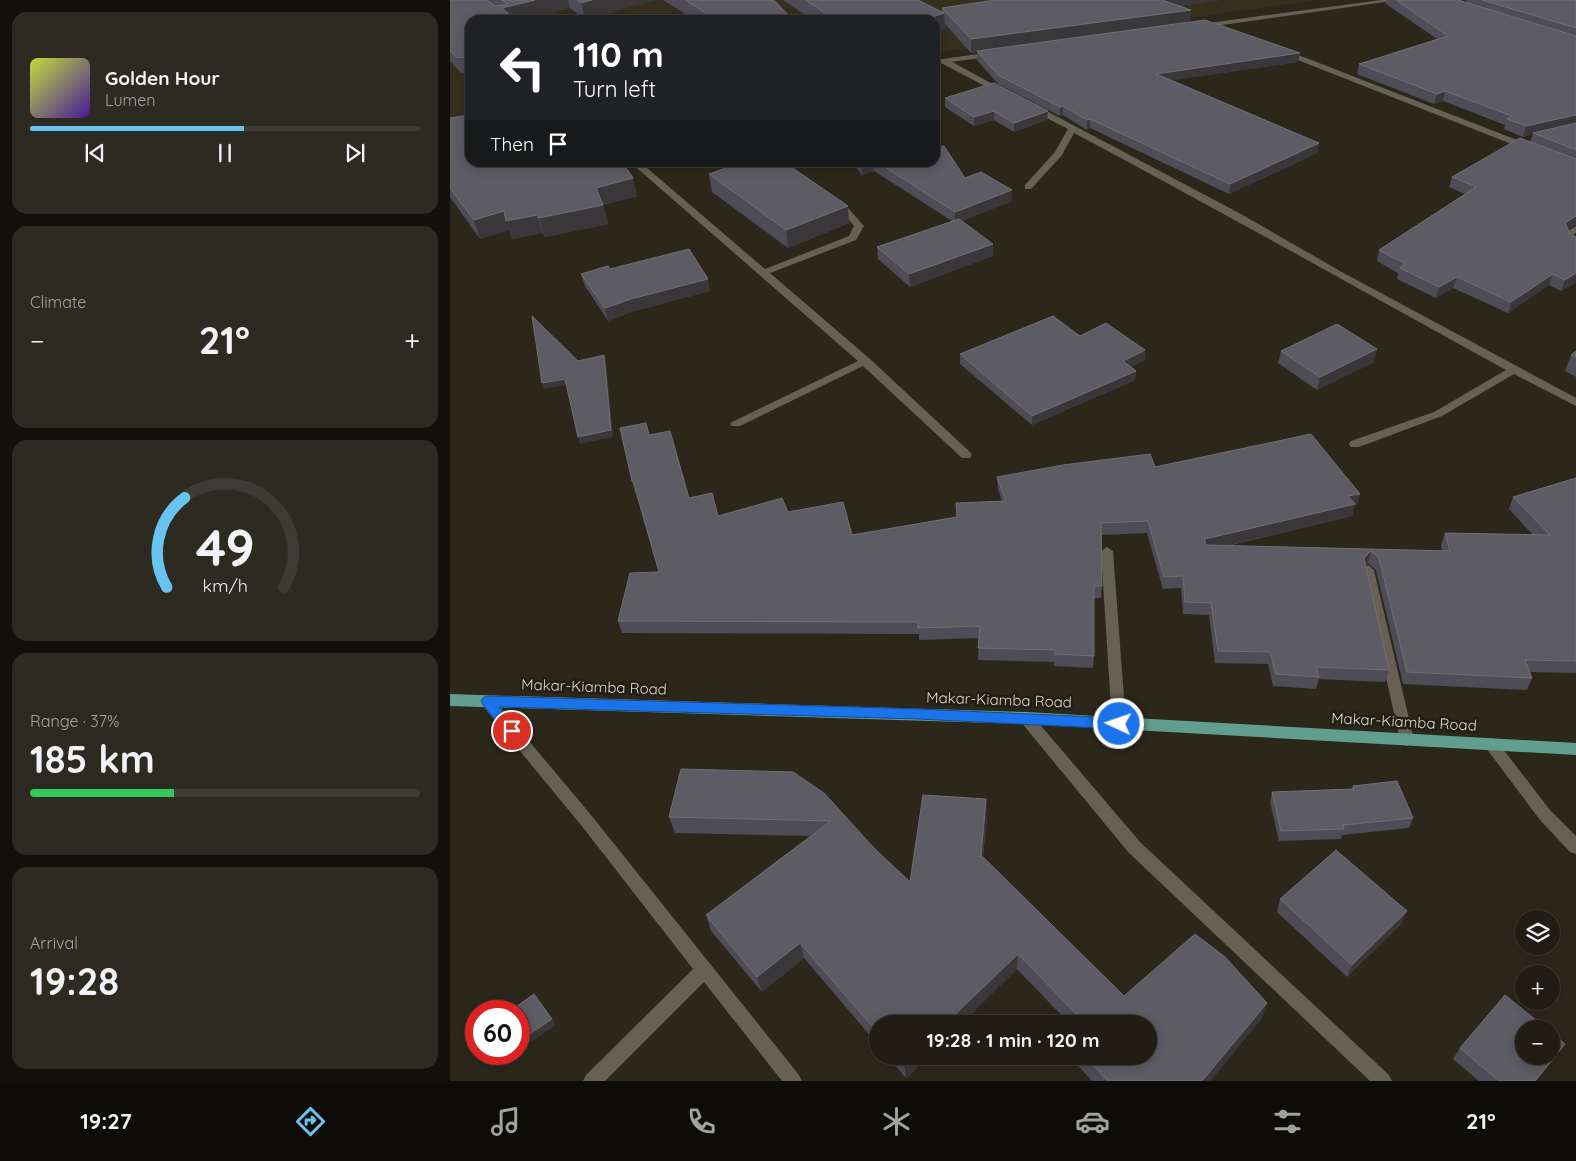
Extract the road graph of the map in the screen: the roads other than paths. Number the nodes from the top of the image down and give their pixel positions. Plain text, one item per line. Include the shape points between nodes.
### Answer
1 (1396, 0) edge
2 (1217, 24) junction
3 (1188, 28) edge
4 (1235, 31) edge
5 (1271, 46) edge
6 (1002, 53) edge
7 (940, 62) edge
8 (1072, 128) junction
9 (1533, 139) edge
10 (1516, 143) junction
11 (1533, 150) edge
12 (640, 167) edge
13 (1028, 187) dead end
14 (834, 197) edge
15 (1576, 229) edge
16 (1576, 246) edge
17 (765, 272) junction
18 (866, 360) junction
19 (1515, 369) junction
20 (1576, 403) edge
21 (736, 424) dead end
22 (1355, 444) dead end
23 (966, 455) dead end
24 (1107, 551) dead end
25 (1368, 570) edge
26 (450, 700) edge
27 (487, 701) junction
28 (1026, 718) junction
29 (1119, 724) junction
30 (1407, 740) junction
31 (1491, 744) junction
32 (1576, 749) edge
33 (1576, 847) edge
34 (704, 970) junction
35 (592, 1081) edge
36 (792, 1081) edge
37 (1383, 1081) edge

1 - 2 street
2 - 3 street
2 - 4 street
5 - 10 street
6 - 7 street
7 - 8 street
8 - 13 street via 1059,153
8 - 19 street
9 - 10 street
10 - 11 street
12 - 17 street
14 - 17 street via 859,226 853,238
15 - 16 street via 1568,234
17 - 18 street
18 - 21 street
18 - 23 street
19 - 20 street
19 - 22 street via 1438,414
24 - 29 street
25 - 30 street
26 - 27 main road, Makar-Kiamba Road
27 - 28 main road, Makar-Kiamba Road
27 - 34 street
28 - 29 main road, Makar-Kiamba Road
28 - 37 street via 1134,847
29 - 30 main road, Makar-Kiamba Road
30 - 31 main road, Makar-Kiamba Road
31 - 32 main road, Makar-Kiamba Road
31 - 33 street via 1544,815
34 - 35 street
34 - 36 street

